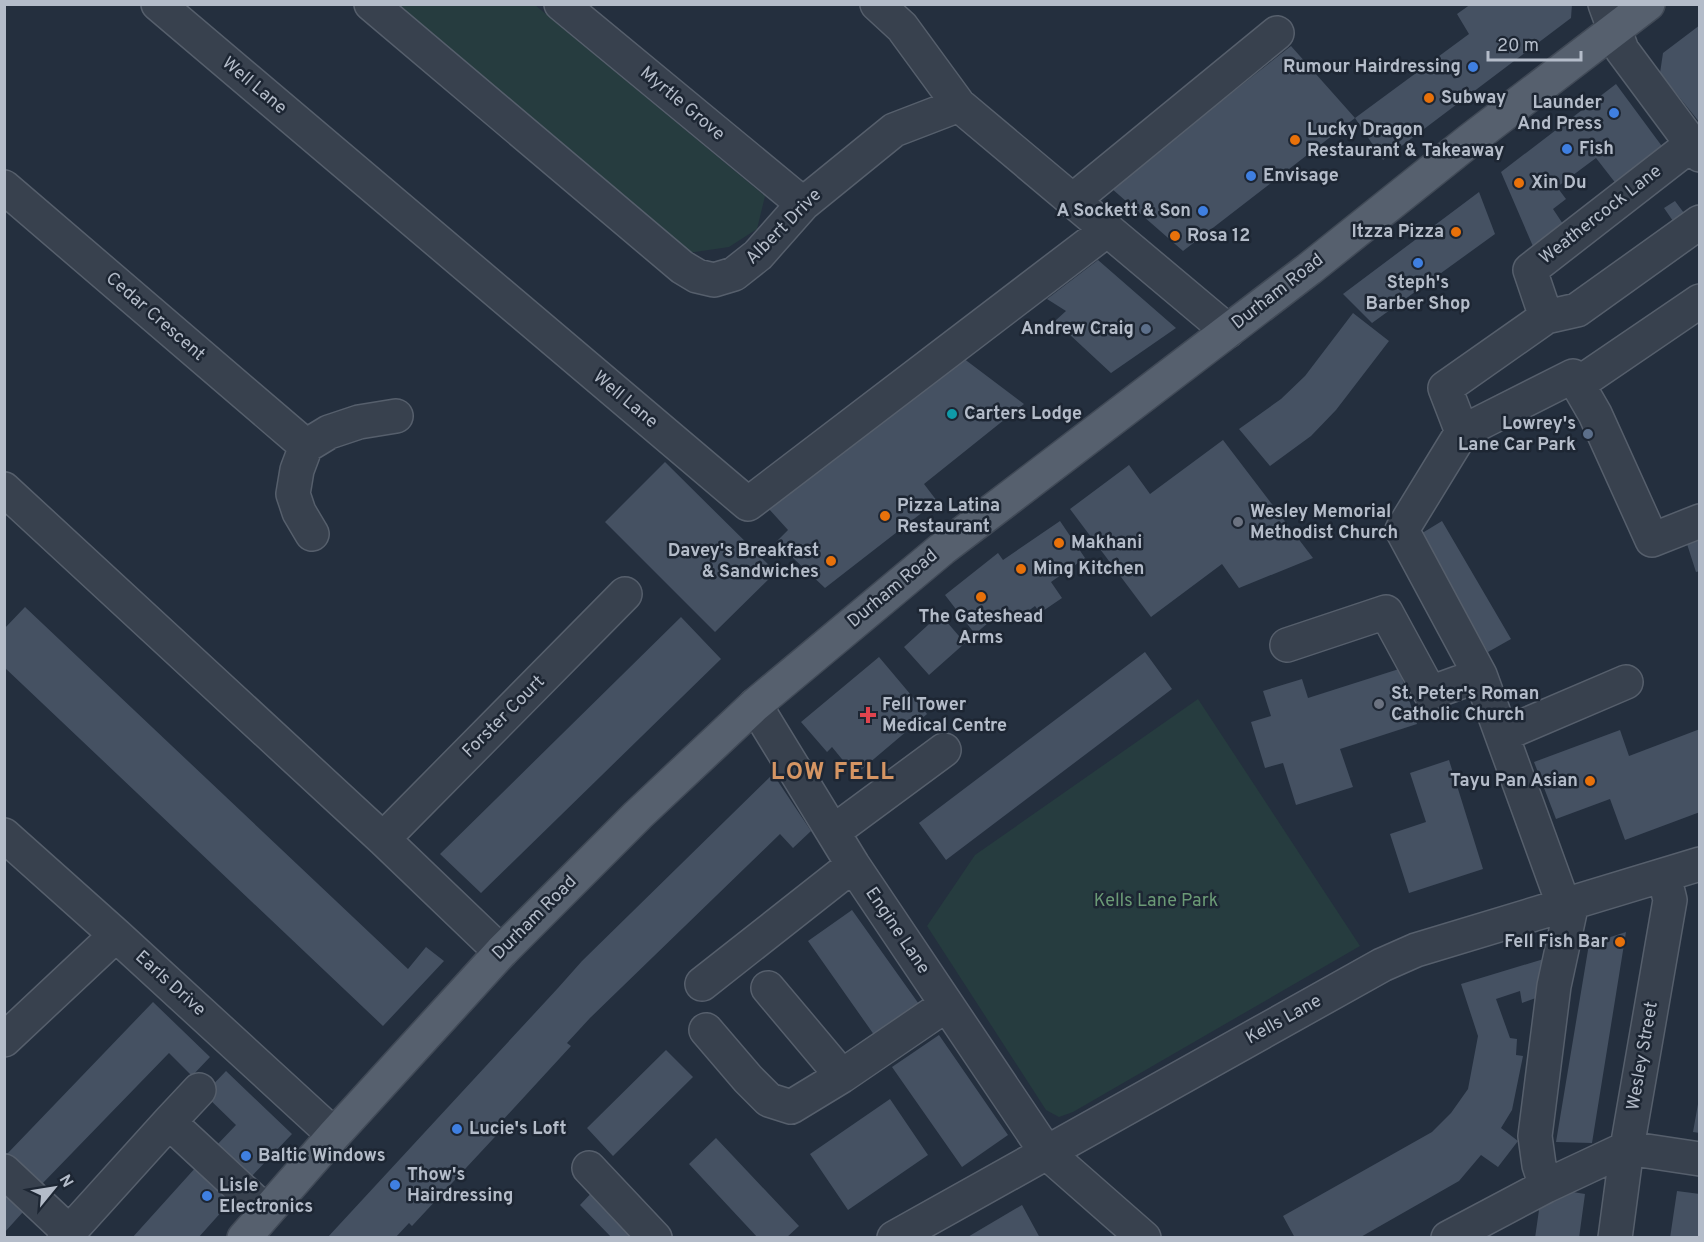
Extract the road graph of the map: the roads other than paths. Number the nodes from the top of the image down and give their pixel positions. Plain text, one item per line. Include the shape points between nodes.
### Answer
1 (158, 4) edge
2 (371, 4) edge
3 (561, 4) edge
4 (877, 4) edge
5 (1648, 4) edge
6 (1609, 18) edge
7 (1277, 33) dead end
8 (959, 105) junction
9 (1696, 149) edge
10 (4, 187) edge
11 (1072, 201) junction
12 (802, 204) junction
13 (1700, 222) edge
14 (1107, 230) junction
15 (1700, 301) edge
16 (1546, 317) junction
17 (1228, 331) junction
18 (1578, 384) junction
19 (396, 416) dead end
20 (1462, 432) junction
21 (306, 446) junction
22 (4, 489) edge
23 (1700, 521) edge
24 (312, 534) dead end
25 (625, 594) dead end
26 (1287, 645) dead end
27 (1480, 675) junction
28 (1626, 682) dead end
29 (755, 705) junction
30 (1502, 735) junction
31 (944, 750) dead end
32 (833, 832) junction
33 (4, 835) edge
34 (383, 839) junction
35 (1700, 864) edge
36 (854, 865) junction
37 (1664, 875) junction
38 (1568, 904) junction
39 (116, 935) junction
40 (501, 952) junction
41 (702, 984) dead end
42 (768, 988) dead end
43 (946, 1005) junction
44 (706, 1030) dead end
45 (4, 1040) edge
46 (842, 1076) junction
47 (199, 1090) dead end
48 (169, 1122) junction
49 (334, 1135) junction
50 (1627, 1148) junction
51 (1046, 1152) junction
52 (1700, 1159) edge
53 (589, 1168) dead end
54 (4, 1172) edge
55 (1546, 1186) junction
56 (266, 1212) junction
57 (66, 1235) edge
58 (244, 1238) edge
59 (655, 1238) edge
60 (894, 1238) edge
61 (1144, 1238) edge
62 (1448, 1238) edge
63 (1615, 1238) edge

1 - 14 street, Well Lane via 748,504
2 - 12 street, Albert Drive via 681,267 697,276 714,280 734,274 758,255
3 - 12 street, Myrtle Grove
4 - 8 street via 902,27
5 - 6 main road, Durham Road
6 - 9 street via 1622,50
6 - 17 main road, Durham Road via 1469,141
7 - 11 street
8 - 11 street
8 - 12 street, Albert Drive via 894,130
9 - 16 street, Weathercock Lane via 1530,270
10 - 21 street, Cedar Crescent
11 - 14 street
13 - 16 street via 1577,310
14 - 17 street
15 - 18 street
16 - 20 street via 1445,388
17 - 29 main road, Durham Road via 914,571
18 - 20 street via 1573,376
18 - 23 street via 1652,540
19 - 21 street via 359,422 329,432
20 - 27 street via 1402,530
21 - 24 street via 293,494
22 - 34 street
25 - 34 street, Forster Court
26 - 27 street via 1386,612 1430,693
27 - 30 street
28 - 30 street
29 - 32 street, Engine Lane
29 - 40 main road, Durham Road
30 - 38 street
31 - 32 street
32 - 36 street, Engine Lane
33 - 39 street, Earls Drive
34 - 40 street
35 - 37 street, Kells Lane
36 - 41 street
36 - 43 street, Engine Lane
37 - 38 street, Kells Lane
37 - 50 street, Wesley Street via 1670,900
38 - 51 street, Kells Lane via 1382,965
38 - 55 street via 1535,1136
39 - 45 street
39 - 49 street, Earls Drive
40 - 49 main road, Durham Road
42 - 46 street
43 - 46 street
43 - 51 street, Engine Lane
44 - 46 street via 769,1100 791,1107
47 - 48 street
48 - 56 street
48 - 57 street
49 - 56 main road, Durham Road
50 - 52 street
50 - 55 street
50 - 63 street, Wesley Street
51 - 60 street, Kells Lane
51 - 61 street, Engine Lane
53 - 59 street
54 - 57 street
55 - 62 street
56 - 58 main road, Durham Road

